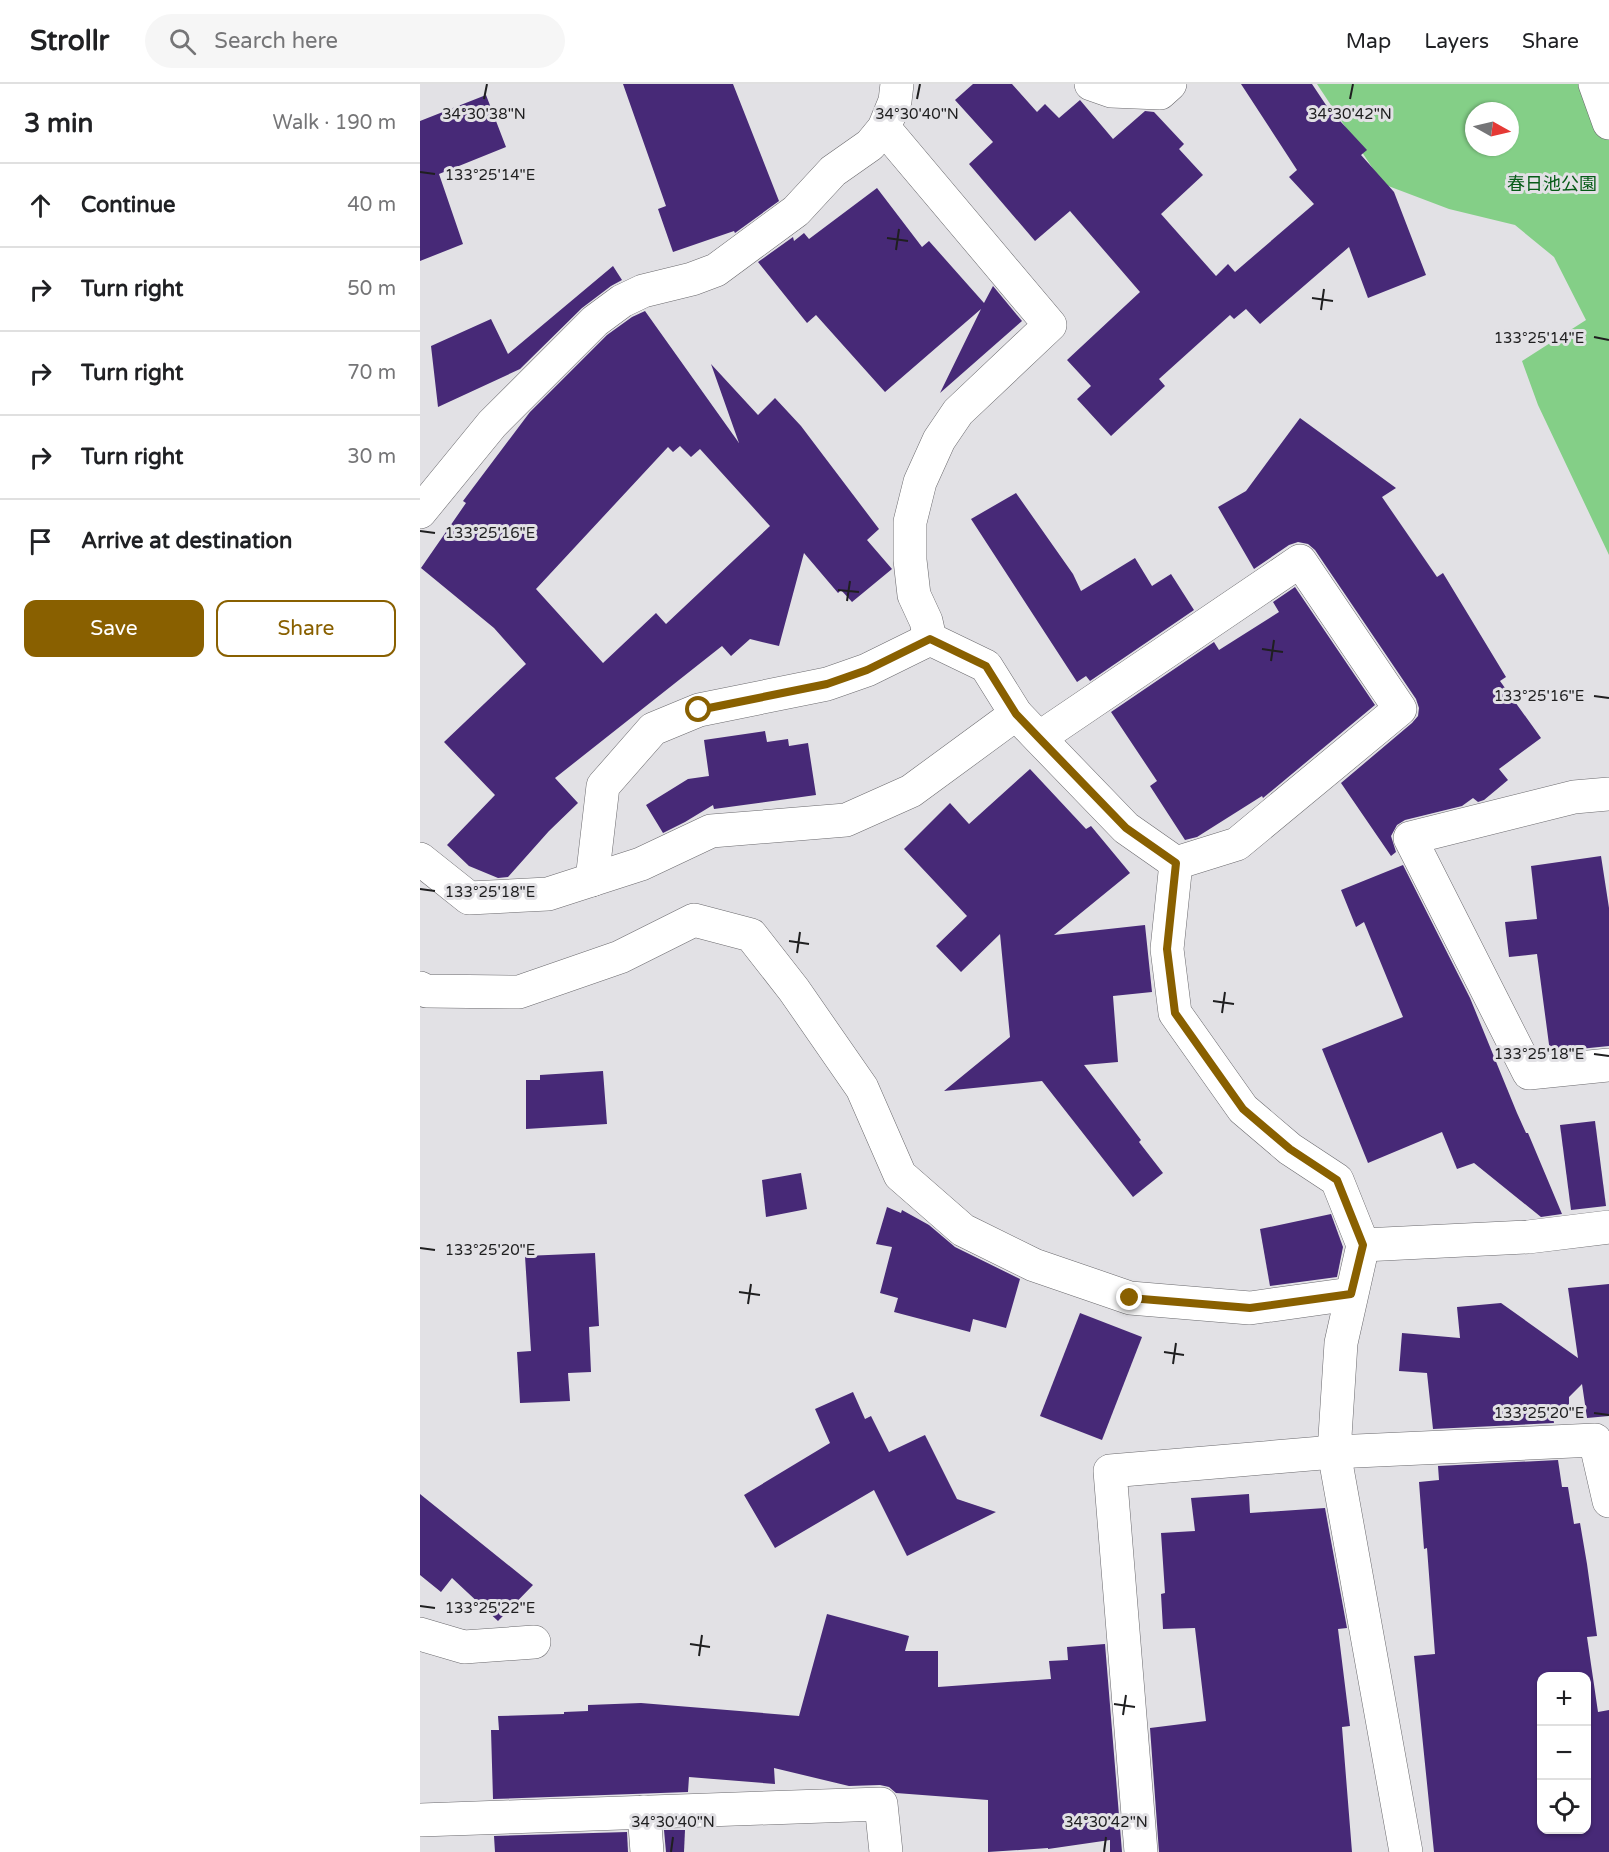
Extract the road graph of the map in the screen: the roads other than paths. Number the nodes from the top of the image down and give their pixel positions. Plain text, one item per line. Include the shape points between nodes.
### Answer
1 (897, 84) edge
2 (1091, 84) edge
3 (1170, 84) edge
4 (1595, 84) edge
5 (1609, 123) edge
6 (884, 128) junction
7 (420, 512) edge
8 (930, 639) junction
9 (1016, 714) junction
10 (1039, 738) junction
11 (1609, 794) edge
12 (420, 859) edge
13 (1176, 863) junction
14 (592, 880) junction
15 (420, 988) edge
16 (1609, 1065) edge
17 (1609, 1227) edge
18 (1363, 1245) junction
19 (1351, 1294) junction
20 (1334, 1452) junction
21 (1609, 1501) edge
22 (534, 1641) dead end
23 (426, 1644) edge
24 (644, 1812) junction
25 (420, 1820) edge
26 (647, 1852) edge
27 (886, 1852) edge
28 (1141, 1852) edge
29 (1406, 1852) edge

1 - 6 street
2 - 3 street via 1111,91 1160,93
4 - 5 street
6 - 7 street via 870,145 833,171 796,211 716,270 643,291 595,321 492,424
6 - 8 street via 1050,325 958,412 939,440 920,482 910,522 910,560 914,595
8 - 9 street via 986,666
8 - 14 street via 867,670 827,684 699,710 653,729 603,786
9 - 10 street
9 - 14 street via 911,791 846,820 711,831 641,864
10 - 13 street via 1126,828
10 - 13 street via 1300,561 1400,709 1238,844
11 - 16 street via 1574,798 1410,838 1529,1073
12 - 14 street via 469,898 548,894
13 - 18 street via 1167,949 1175,1013 1243,1109 1290,1149 1337,1180
15 - 19 street via 426,992 519,992 620,957 694,920 752,935 862,1088 900,1175 963,1230 1034,1265 1130,1298 1250,1308
17 - 18 street via 1528,1237
18 - 19 street
19 - 20 street via 1341,1343
20 - 21 street via 1595,1440
20 - 28 street via 1110,1471
20 - 29 street
22 - 23 street via 465,1647
24 - 25 street
24 - 26 street
24 - 27 street via 881,1804

